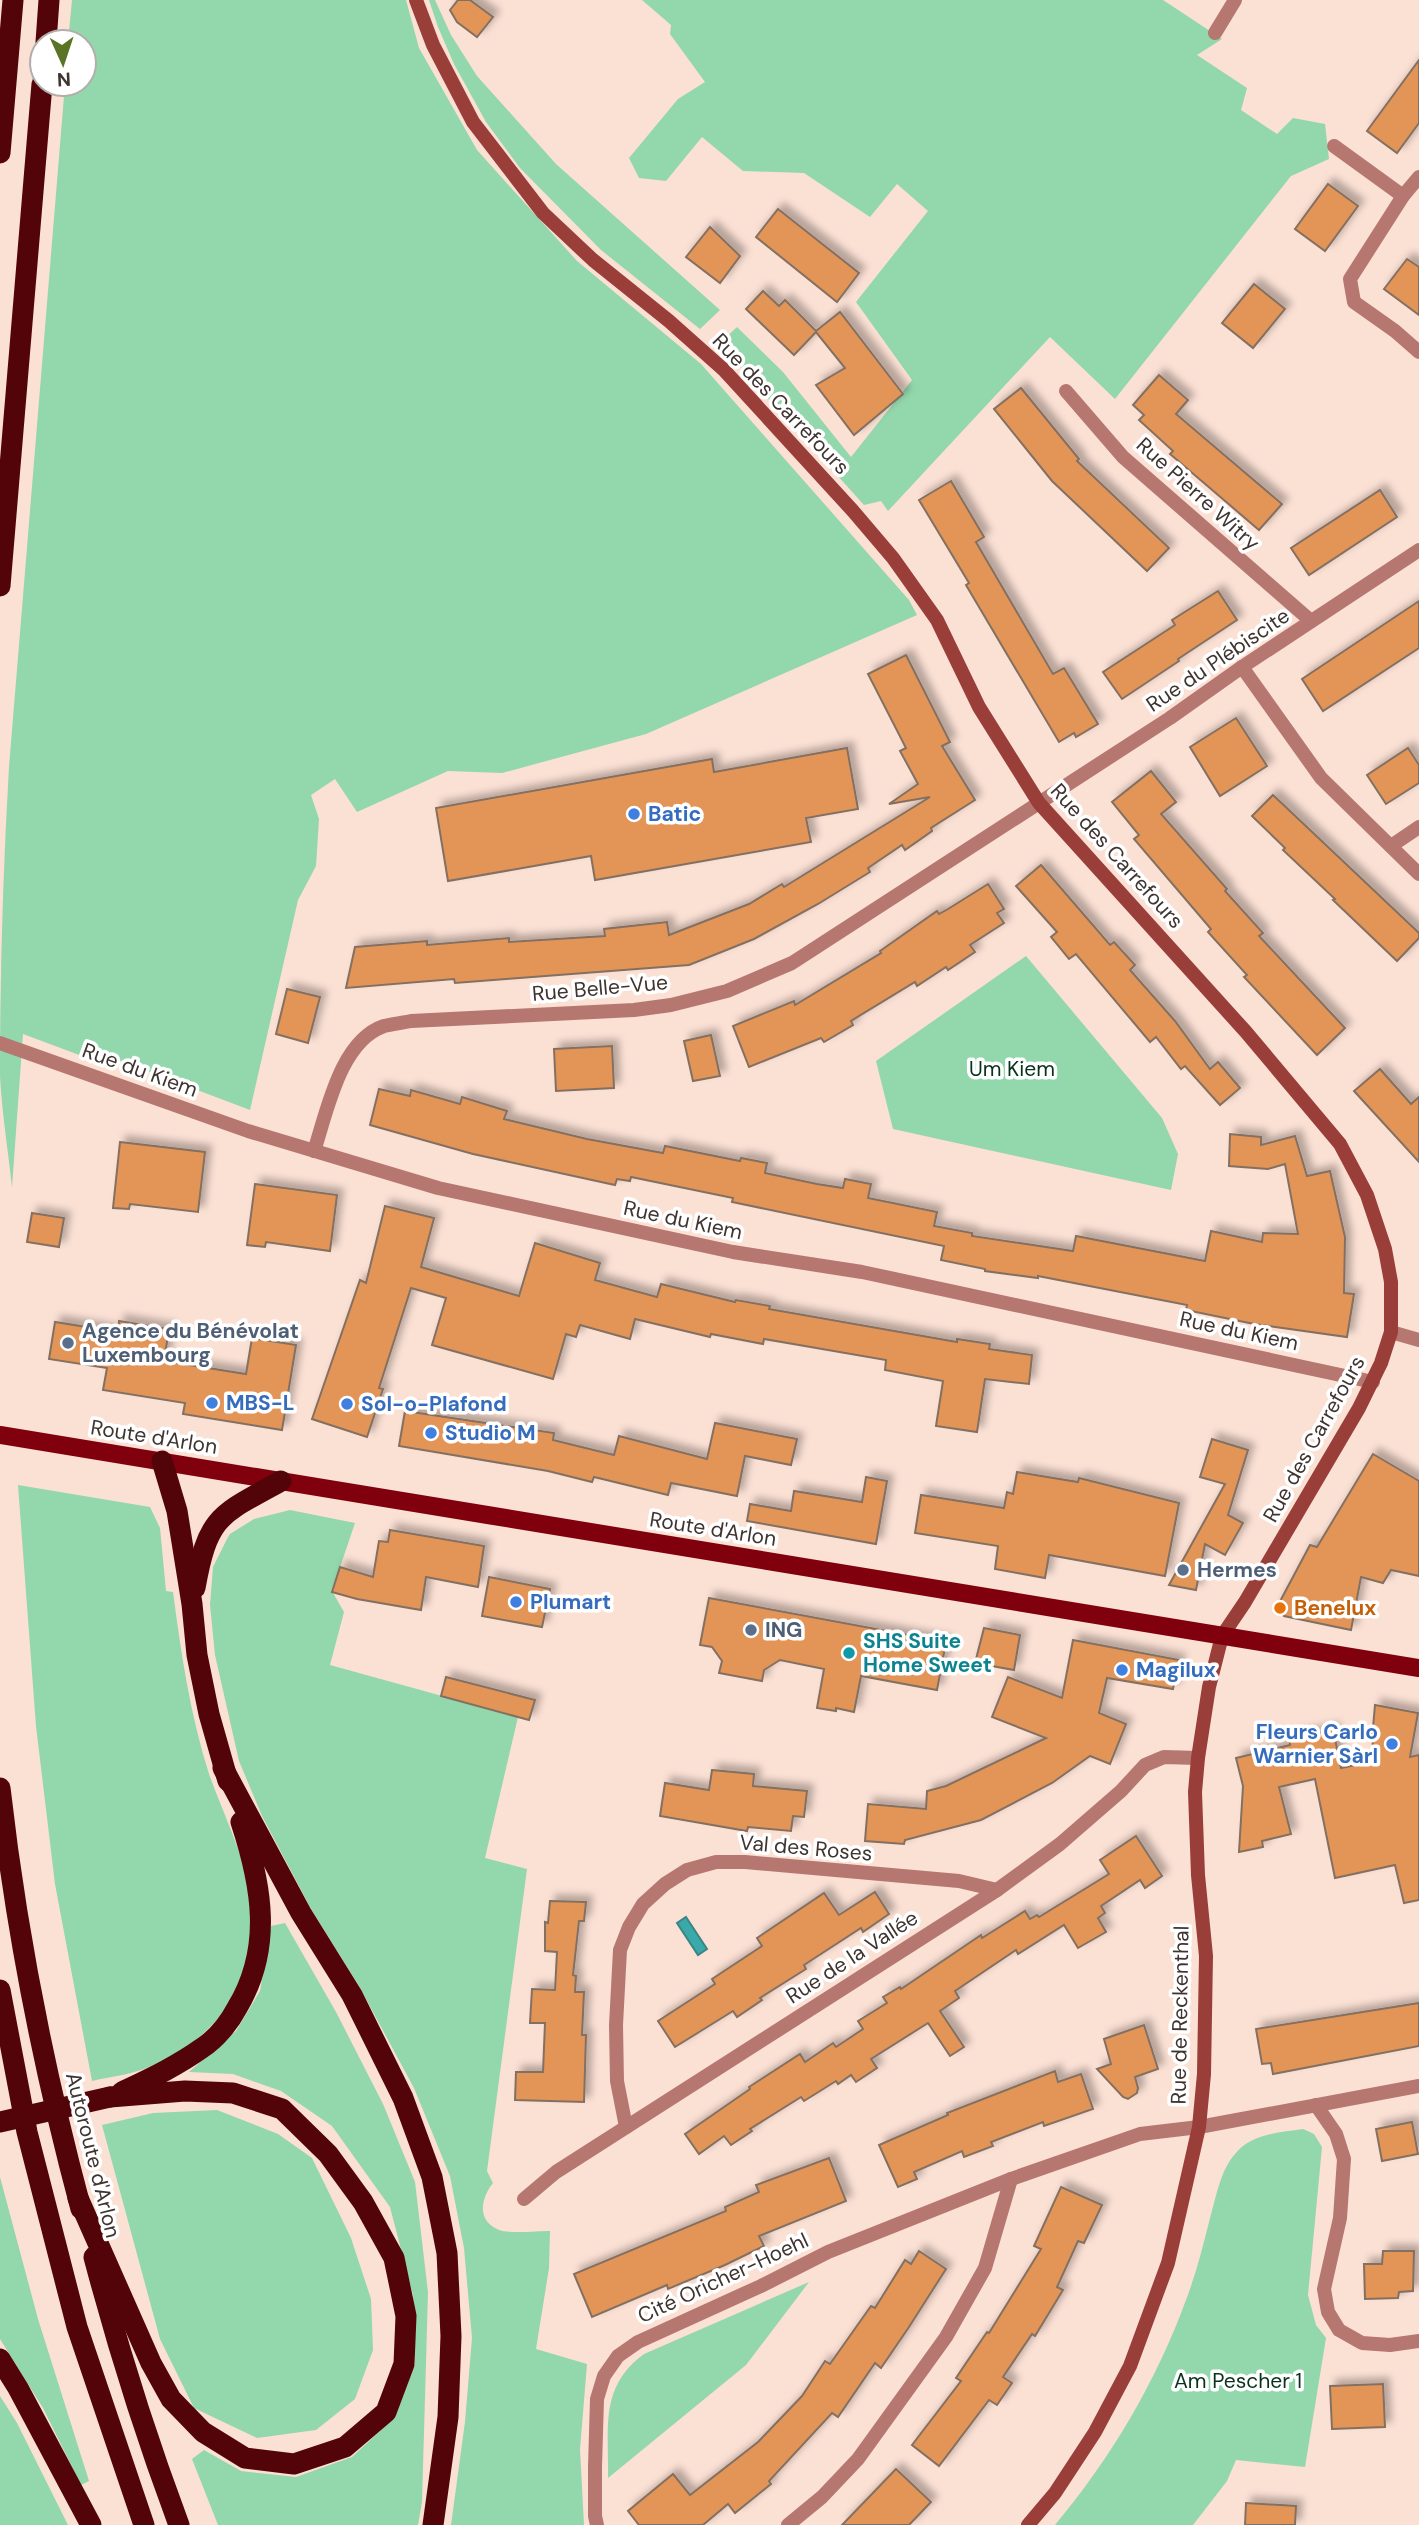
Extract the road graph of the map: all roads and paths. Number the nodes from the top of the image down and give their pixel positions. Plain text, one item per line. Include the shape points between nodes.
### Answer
1 (13, 0) edge
2 (49, 0) edge
3 (416, 0) edge
4 (1235, 0) edge
5 (47, 28) edge
6 (1215, 33) dead end
7 (41, 98) edge
8 (1334, 146) dead end
9 (0, 153) edge
10 (1419, 177) edge
11 (1403, 196) junction
12 (1419, 352) edge
13 (1066, 391) dead end
14 (1419, 550) edge
15 (0, 586) edge
16 (1311, 621) junction
17 (1242, 667) junction
18 (1039, 803) junction
19 (1419, 827) edge
20 (1391, 846) junction
21 (1419, 874) edge
22 (0, 1043) edge
23 (314, 1151) junction
24 (1391, 1332) junction
25 (1419, 1340) edge
26 (1373, 1382) junction
27 (8, 1436) edge
28 (162, 1461) junction
29 (282, 1481) junction
30 (192, 1604) junction
31 (1223, 1636) junction
32 (1419, 1668) edge
33 (1198, 1758) junction
34 (223, 1768) junction
35 (0, 1788) edge
36 (997, 1890) junction
37 (0, 1990) edge
38 (1419, 2086) edge
39 (110, 2098) junction
40 (1315, 2105) junction
41 (0, 2122) edge
42 (626, 2127) junction
43 (1199, 2127) junction
44 (1012, 2179) junction
45 (78, 2198) junction
46 (524, 2199) dead end
47 (1419, 2341) edge
48 (0, 2359) edge
49 (91, 2525) edge
50 (144, 2525) edge
51 (179, 2525) edge
52 (433, 2525) edge
53 (597, 2525) edge
54 (788, 2525) edge
55 (1028, 2525) edge

1 - 9 highway
2 - 5 highway
3 - 18 main road, Rue des Carrefours via 472,122 543,213 724,370 893,558 937,620 979,707
4 - 6 street
7 - 15 highway
8 - 11 street
10 - 11 street
11 - 12 street via 1350,279 1350,290 1354,302
13 - 16 street, Rue Pierre Witry via 1123,457
14 - 16 street, Rue du Plébiscite
16 - 17 street, Rue du Plébiscite
17 - 18 street, Rue du Plébiscite
17 - 20 street via 1321,778
18 - 23 street, Rue Belle-Vue via 792,964 727,991 634,1010 411,1021 382,1027 357,1044 341,1072
18 - 24 main road, Rue des Carrefours via 1340,1144 1367,1195 1385,1249 1391,1282
19 - 20 street
20 - 21 street
22 - 23 street, Rue du Kiem
23 - 26 street, Rue du Kiem via 529,1209 733,1252 862,1272
24 - 25 street
24 - 26 main road, Rue des Carrefours
26 - 31 main road, Rue des Carrefours
27 - 28 main road, Route d'Arlon
28 - 29 main road, Route d'Arlon
28 - 30 highway via 177,1511
29 - 30 highway via 230,1509 215,1523 202,1553
29 - 31 main road, Route d'Arlon
30 - 34 highway via 197,1655
31 - 32 main road, Route d'Arlon
31 - 33 main road, Rue de Reckenthal
33 - 36 street, Rue de la Vallée via 1164,1757 1145,1765 1060,1844
33 - 43 main road, Rue de Reckenthal via 1197,1853 1206,1956
34 - 39 highway via 252,1855 262,1915 260,1952 249,1988 231,2020 204,2047
34 - 52 highway via 301,1913 352,1995 403,2098 432,2177 446,2253 451,2336 448,2417
35 - 45 highway, Autoroute d'Arlon via 23,1946
36 - 42 street, Rue de la Vallée
36 - 42 street, Val des Roses via 959,1881 745,1862 706,1864 665,1884 643,1904 620,1950 617,2081
37 - 50 highway via 27,2132 77,2327
38 - 40 street, Cité Oricher-Hoehl
39 - 41 highway, bridge
39 - 45 highway via 185,2091 233,2093 282,2109 328,2154 363,2202 394,2258 406,2316 404,2364 386,2412 345,2447 294,2464 245,2458 203,2432 171,2399 151,2363
40 - 43 street, Cité Oricher-Hoehl
40 - 47 street via 1336,2134 1344,2159 1340,2218 1325,2289 1328,2312 1339,2330 1362,2343
42 - 46 street, Rue de la Vallée via 556,2172
43 - 44 street, Cité Oricher-Hoehl via 1140,2134
43 - 55 main road, Rue de Reckenthal via 1168,2263 1130,2366 1095,2432
44 - 53 street, Cité Oricher-Hoehl via 828,2252 638,2342 618,2356 604,2376 597,2399
44 - 54 street via 985,2267 946,2337 858,2459
45 - 51 highway, Autoroute d'Arlon via 118,2348
48 - 49 highway

